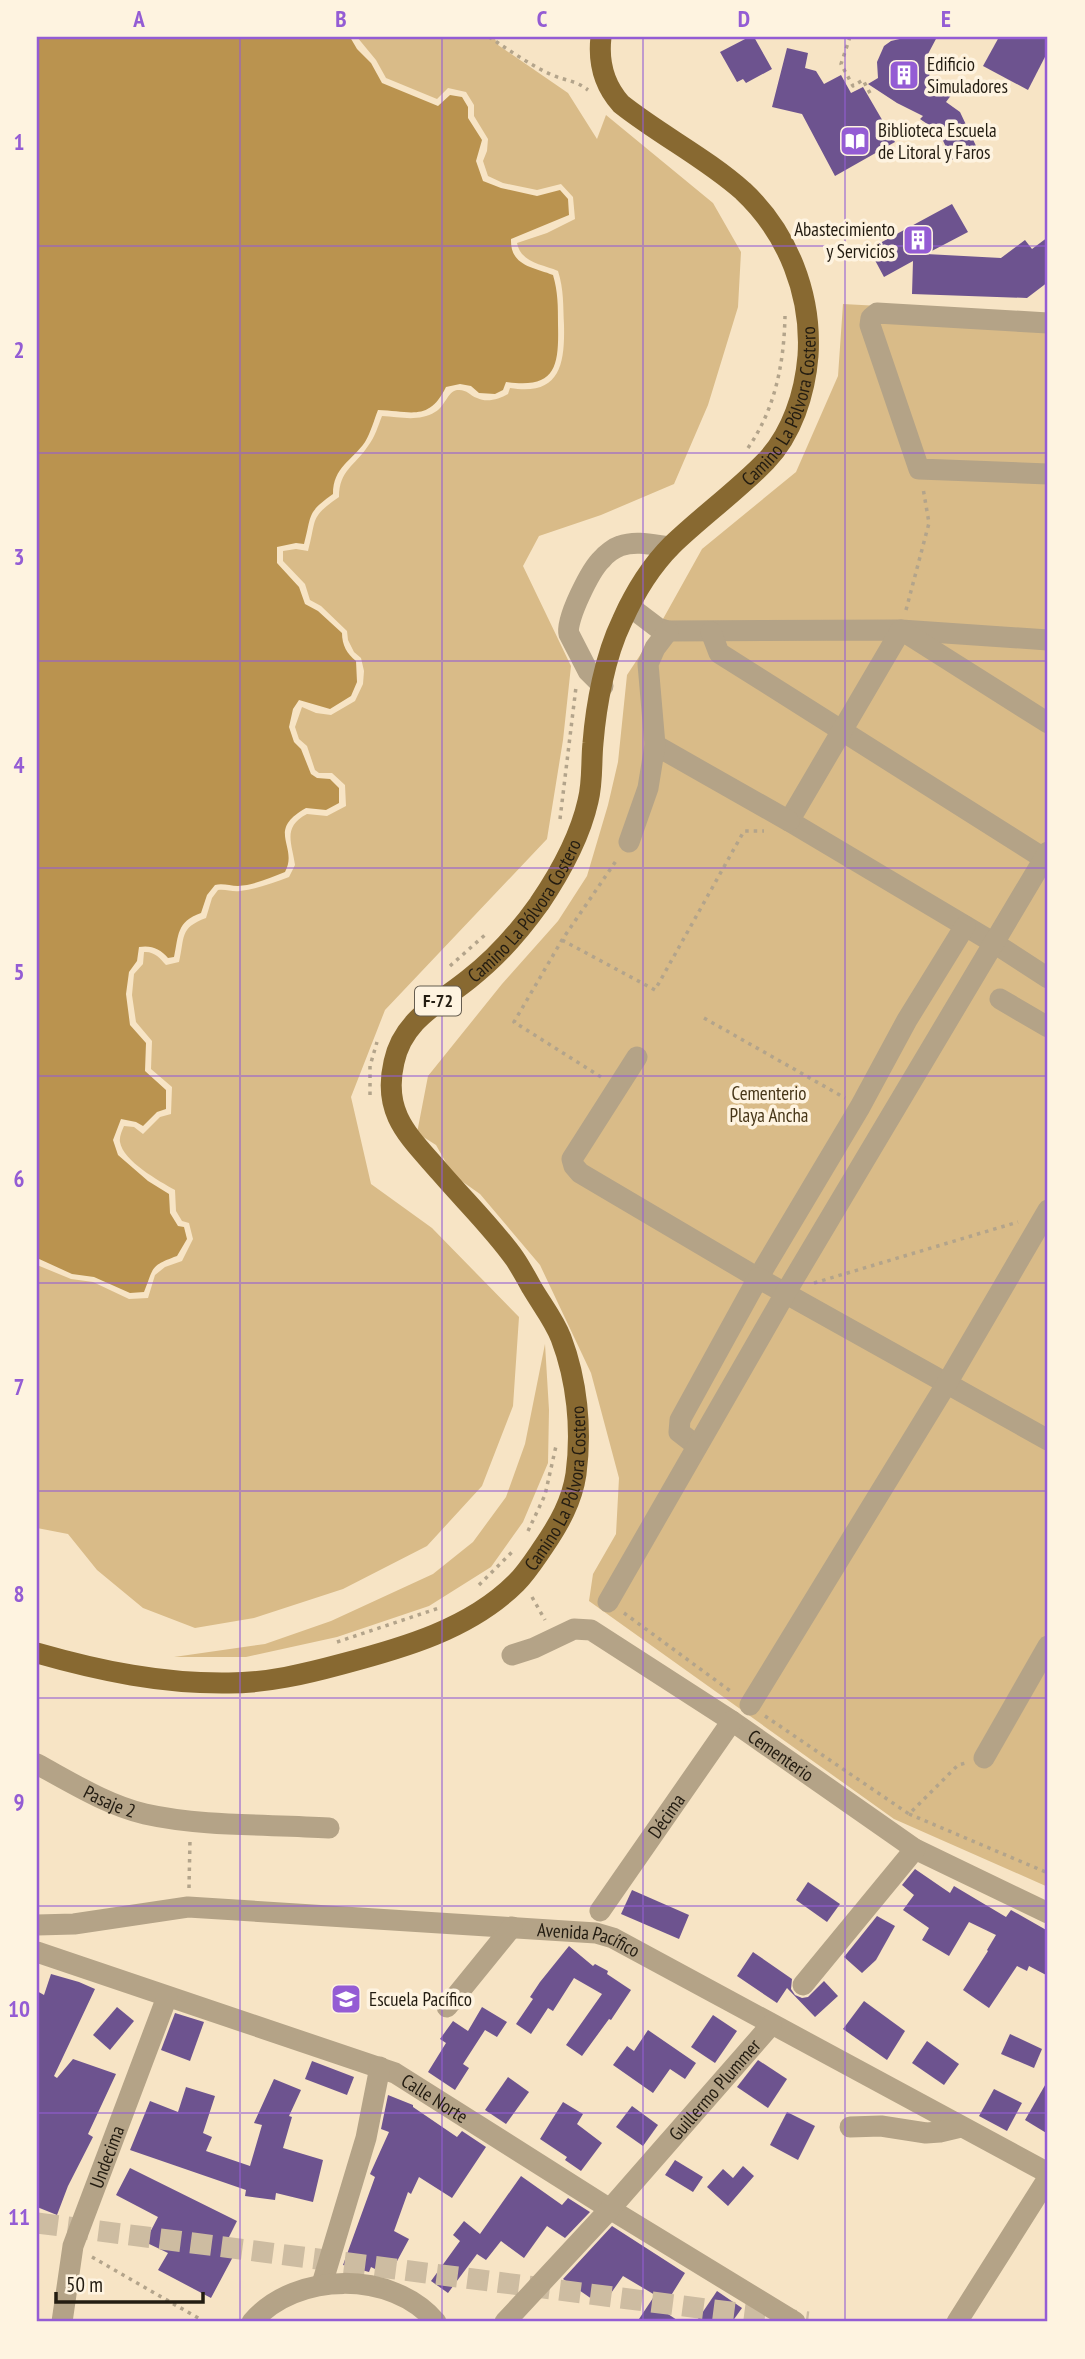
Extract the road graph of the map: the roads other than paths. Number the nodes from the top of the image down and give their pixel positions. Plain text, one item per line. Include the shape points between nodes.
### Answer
1 (601, 37) edge
2 (1048, 323) edge
3 (1048, 474) edge
4 (670, 547) junction
5 (629, 606) junction
6 (901, 630) junction
7 (668, 632) junction
8 (710, 632) junction
9 (1048, 640) edge
10 (603, 686) junction
11 (1048, 723) edge
12 (841, 731) junction
13 (655, 745) junction
14 (789, 821) junction
15 (629, 842) road end
16 (1047, 857) edge
17 (965, 926) junction
18 (994, 943) junction
19 (1048, 978) edge
20 (1000, 999) dead end
21 (1048, 1027) edge
22 (637, 1057) dead end
23 (1047, 1211) edge
24 (758, 1278) junction
25 (786, 1292) junction
26 (947, 1383) junction
27 (1048, 1440) edge
28 (697, 1446) junction
29 (608, 1602) road end
30 (1048, 1646) edge
31 (37, 1653) edge
32 (512, 1655) dead end
33 (750, 1705) road end
34 (732, 1721) junction
35 (985, 1758) road end
36 (37, 1765) edge
37 (329, 1828) dead end
38 (915, 1849) junction
39 (600, 1911) dead end
40 (1048, 1913) edge
41 (74, 1924) junction
42 (37, 1925) edge
43 (512, 1927) junction
44 (37, 1949) edge
45 (803, 1985) dead end
46 (167, 1997) junction
47 (447, 2007) dead end
48 (771, 2025) junction
49 (380, 2067) junction
50 (850, 2127) dead end
51 (961, 2127) junction
52 (1048, 2176) edge
53 (610, 2209) junction
54 (321, 2284) junction
55 (62, 2322) edge
56 (252, 2322) edge
57 (436, 2322) edge
58 (505, 2322) edge
59 (795, 2322) edge
60 (957, 2322) edge

1 - 4 main road, Camino La Pólvora Costero / F-72 via 604,77 621,104 725,177 775,229 797,273 807,320 807,363 790,426 771,456
2 - 3 street via 877,313 870,325 919,469
4 - 5 main road, Camino La Pólvora Costero / F-72
4 - 10 street via 618,546 600,560 580,596 568,628 584,664
5 - 7 street
5 - 10 main road, Camino La Pólvora Costero / F-72 via 612,640
6 - 8 street
6 - 9 street
6 - 11 street
6 - 12 street
7 - 8 street
7 - 13 street via 648,664
8 - 12 street via 719,653
10 - 31 main road, Camino La Pólvora Costero / F-72 via 592,744 589,800 559,872 527,920 493,958 411,1026 397,1051 391,1080 395,1109 407,1137 515,1258 555,1326 569,1365 578,1413 576,1479 549,1539 521,1578 466,1621 369,1657 275,1679 231,1683 147,1679
12 - 14 street
12 - 16 street
13 - 14 street
13 - 15 street via 648,788
14 - 17 street
16 - 18 street
17 - 18 street
17 - 24 street
18 - 19 street
18 - 25 street
20 - 21 street
22 - 24 street via 572,1159 574,1166
23 - 26 street
24 - 25 street
24 - 28 street via 680,1420 679,1432
25 - 26 street
25 - 28 street
26 - 27 street
26 - 33 street
28 - 29 street
30 - 35 street
32 - 34 street, Cementerio via 574,1629 591,1630
34 - 38 street, Cementerio
34 - 39 street, Décima
36 - 37 street, Pasaje 2 via 108,1802 145,1813
38 - 40 street, Cementerio
38 - 45 street
41 - 42 street, Avenida Pacífico
41 - 43 street, Avenida Pacífico via 188,1907
41 - 44 street
43 - 47 street
43 - 48 street, Avenida Pacífico via 613,1938
44 - 46 street, Calle Norte
46 - 49 street, Calle Norte
46 - 55 street, Undecima via 73,2246
48 - 51 street, Avenida Pacífico
48 - 53 street, Guillermo Plummer
49 - 53 street, Calle Norte
49 - 54 street via 366,2138
50 - 51 street via 926,2133
51 - 52 street, Avenida Pacífico
52 - 60 street
53 - 58 street, Guillermo Plummer
53 - 59 street, Calle Norte
54 - 56 street via 288,2295
54 - 57 street via 362,2283 401,2295

